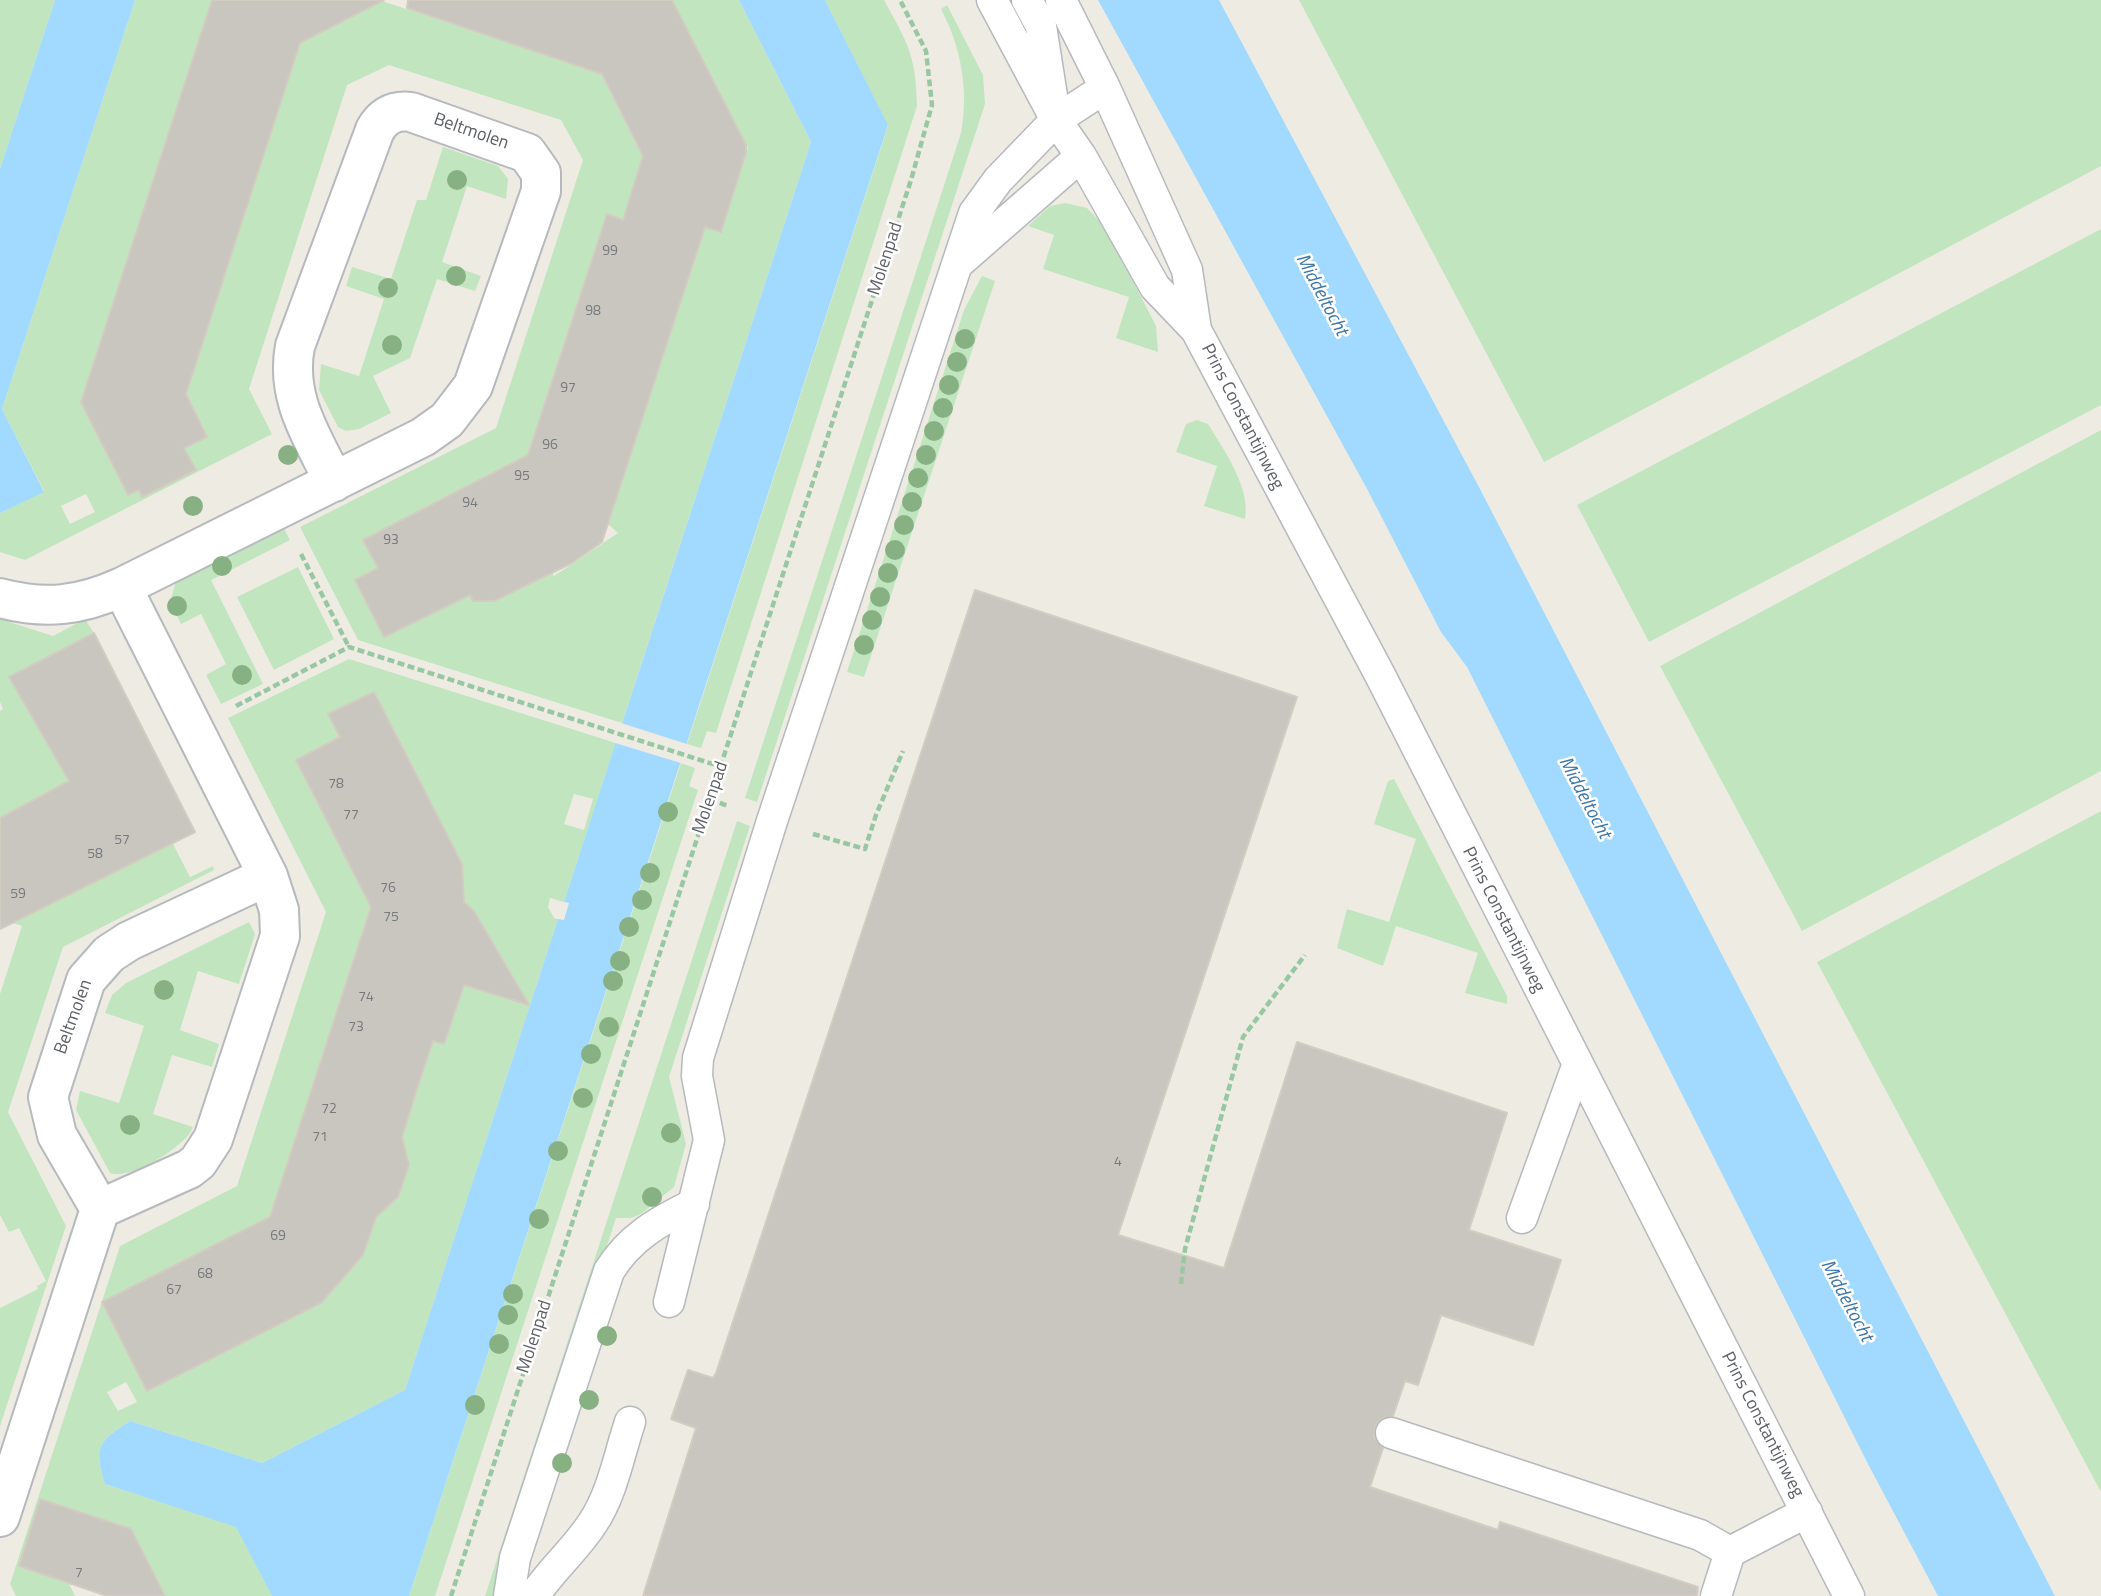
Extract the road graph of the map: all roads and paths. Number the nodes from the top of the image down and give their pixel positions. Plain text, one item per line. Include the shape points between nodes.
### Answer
1 (900, 0) edge
2 (992, 0) edge
3 (1027, 0) edge
4 (1062, 2) edge
5 (1105, 88) junction
6 (1056, 120) junction
7 (1081, 156) junction
8 (960, 262) junction
9 (1196, 330) junction
10 (334, 482) junction
11 (278, 509) junction
12 (122, 587) junction
13 (0, 598) edge
14 (349, 647) junction
15 (192, 729) junction
16 (722, 767) junction
17 (268, 876) junction
18 (1305, 956) dead end
19 (1577, 1066) junction
20 (694, 1204) junction
21 (100, 1209) junction
22 (1522, 1218) dead end
23 (1181, 1284) dead end
24 (669, 1302) dead end
25 (630, 1422) dead end
26 (1391, 1433) dead end
27 (1807, 1512) junction
28 (0, 1517) edge
29 (1730, 1552) junction
30 (451, 1596) edge
31 (509, 1596) edge
32 (534, 1596) edge
33 (1716, 1596) edge
34 (1849, 1596) edge

1 - 16 path, Molenpad via 926,51 932,105
2 - 6 lane, Prins Constantijnweg
3 - 6 lane via 1041,26
4 - 5 lane, Prins Constantijnweg
5 - 6 lane
5 - 9 lane, Prins Constantijnweg via 1187,270
6 - 7 lane, Prins Constantijnweg
6 - 8 lane via 998,180 974,213
7 - 8 lane
7 - 9 lane, Prins Constantijnweg via 1155,287
8 - 20 lane via 772,821 698,1058 709,1140
9 - 19 lane, Prins Constantijnweg via 1380,675
10 - 10 street, Beltmolen via 300,411 291,373 295,346 375,130 392,113 411,112 527,153 541,173 541,191 465,400 423,437
10 - 11 street, Beltmolen
11 - 12 street, Beltmolen
11 - 14 path
12 - 13 street, Beltmolen via 95,599 45,608
12 - 15 street
14 - 15 path
14 - 16 path
15 - 17 street
16 - 30 path, Molenpad
17 - 21 street via 279,910 279,936 213,1139 189,1169
17 - 21 street, Beltmolen via 129,942 109,954 86,979 48,1097 57,1135
18 - 23 path via 1244,1037 1185,1250
19 - 22 lane
19 - 27 lane, Prins Constantijnweg
20 - 24 lane
20 - 31 lane via 636,1238 609,1271 515,1558
21 - 28 street
25 - 32 lane via 604,1505
26 - 29 lane via 1700,1535
27 - 29 lane, Prins Constantijnweg
27 - 34 lane, Prins Constantijnweg
29 - 33 lane

